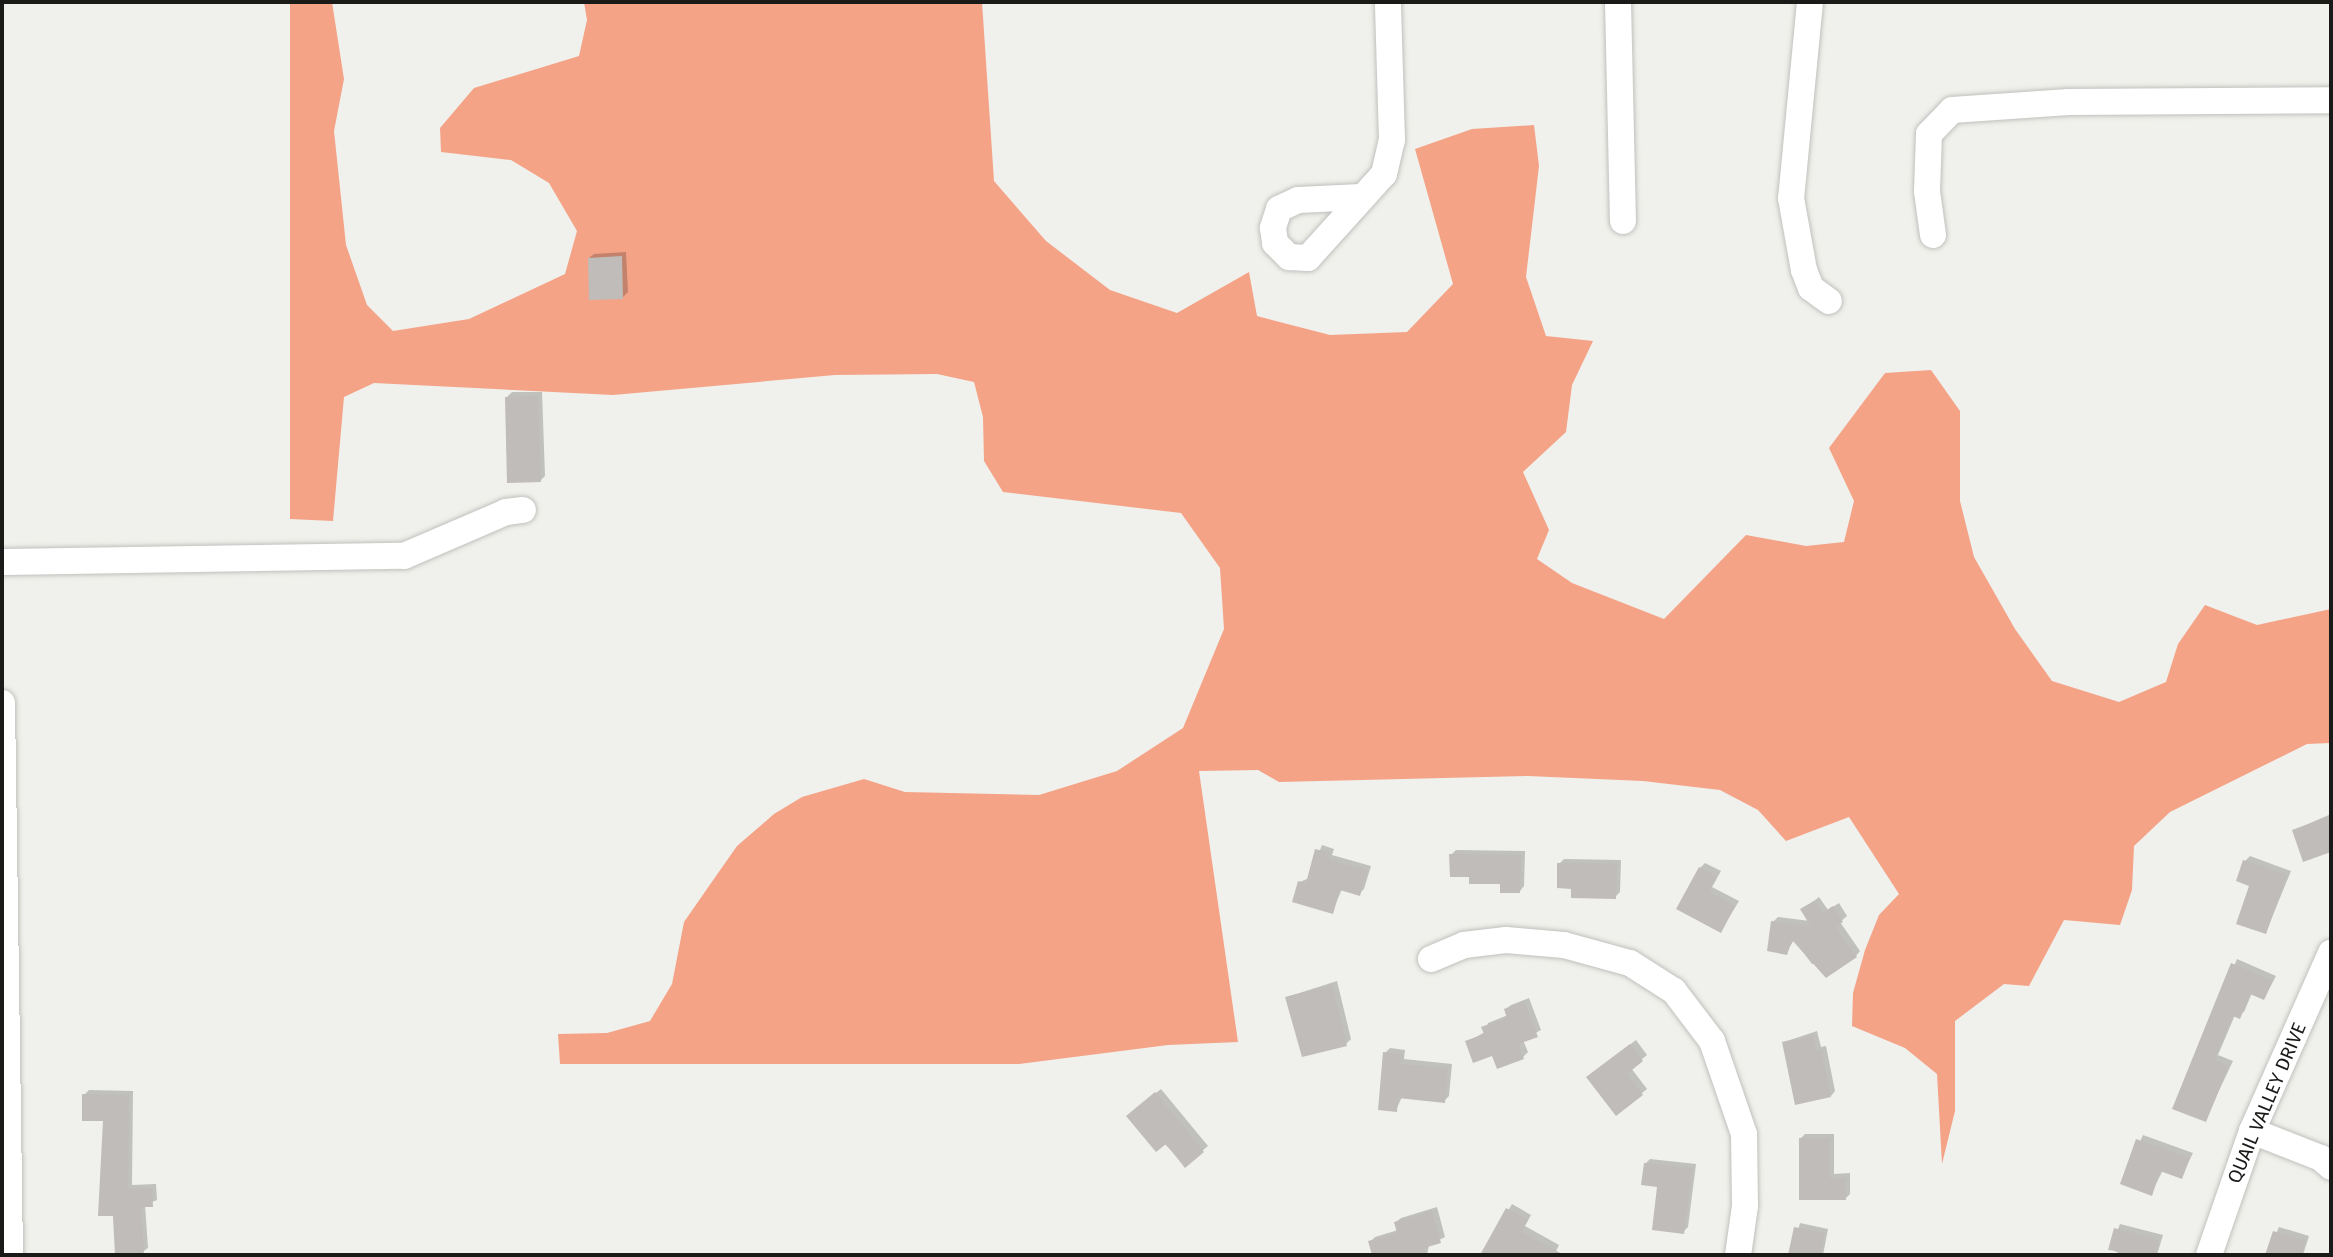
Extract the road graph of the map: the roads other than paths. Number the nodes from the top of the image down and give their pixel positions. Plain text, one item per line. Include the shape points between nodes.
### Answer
1 (1388, 2) edge
2 (1618, 2) edge
3 (1810, 2) edge
4 (2331, 100) edge
5 (1361, 197) dead end
6 (1623, 221) dead end
7 (1933, 235) dead end
8 (1829, 301) dead end
9 (523, 510) dead end
10 (2, 562) edge
11 (2, 704) edge
12 (2331, 953) edge
13 (1431, 959) dead end
14 (2252, 1131) junction
15 (2331, 1167) edge
16 (10, 1255) edge
17 (1738, 1255) edge
18 (2209, 1255) edge

1 - 5 street via 1390,160 1384,174
2 - 6 street
3 - 8 street via 1791,198 1804,270 1811,288
4 - 7 street via 2069,102 1952,110 1929,134 1927,191
9 - 10 street via 506,512 404,556
11 - 16 street
12 - 14 street, QUAIL VALLEY DRIVE
13 - 17 street via 1464,945 1506,940 1564,945 1630,963 1674,991 1712,1041 1744,1134 1745,1206
14 - 15 street via 2321,1158
14 - 18 street, QUAIL VALLEY DRIVE

